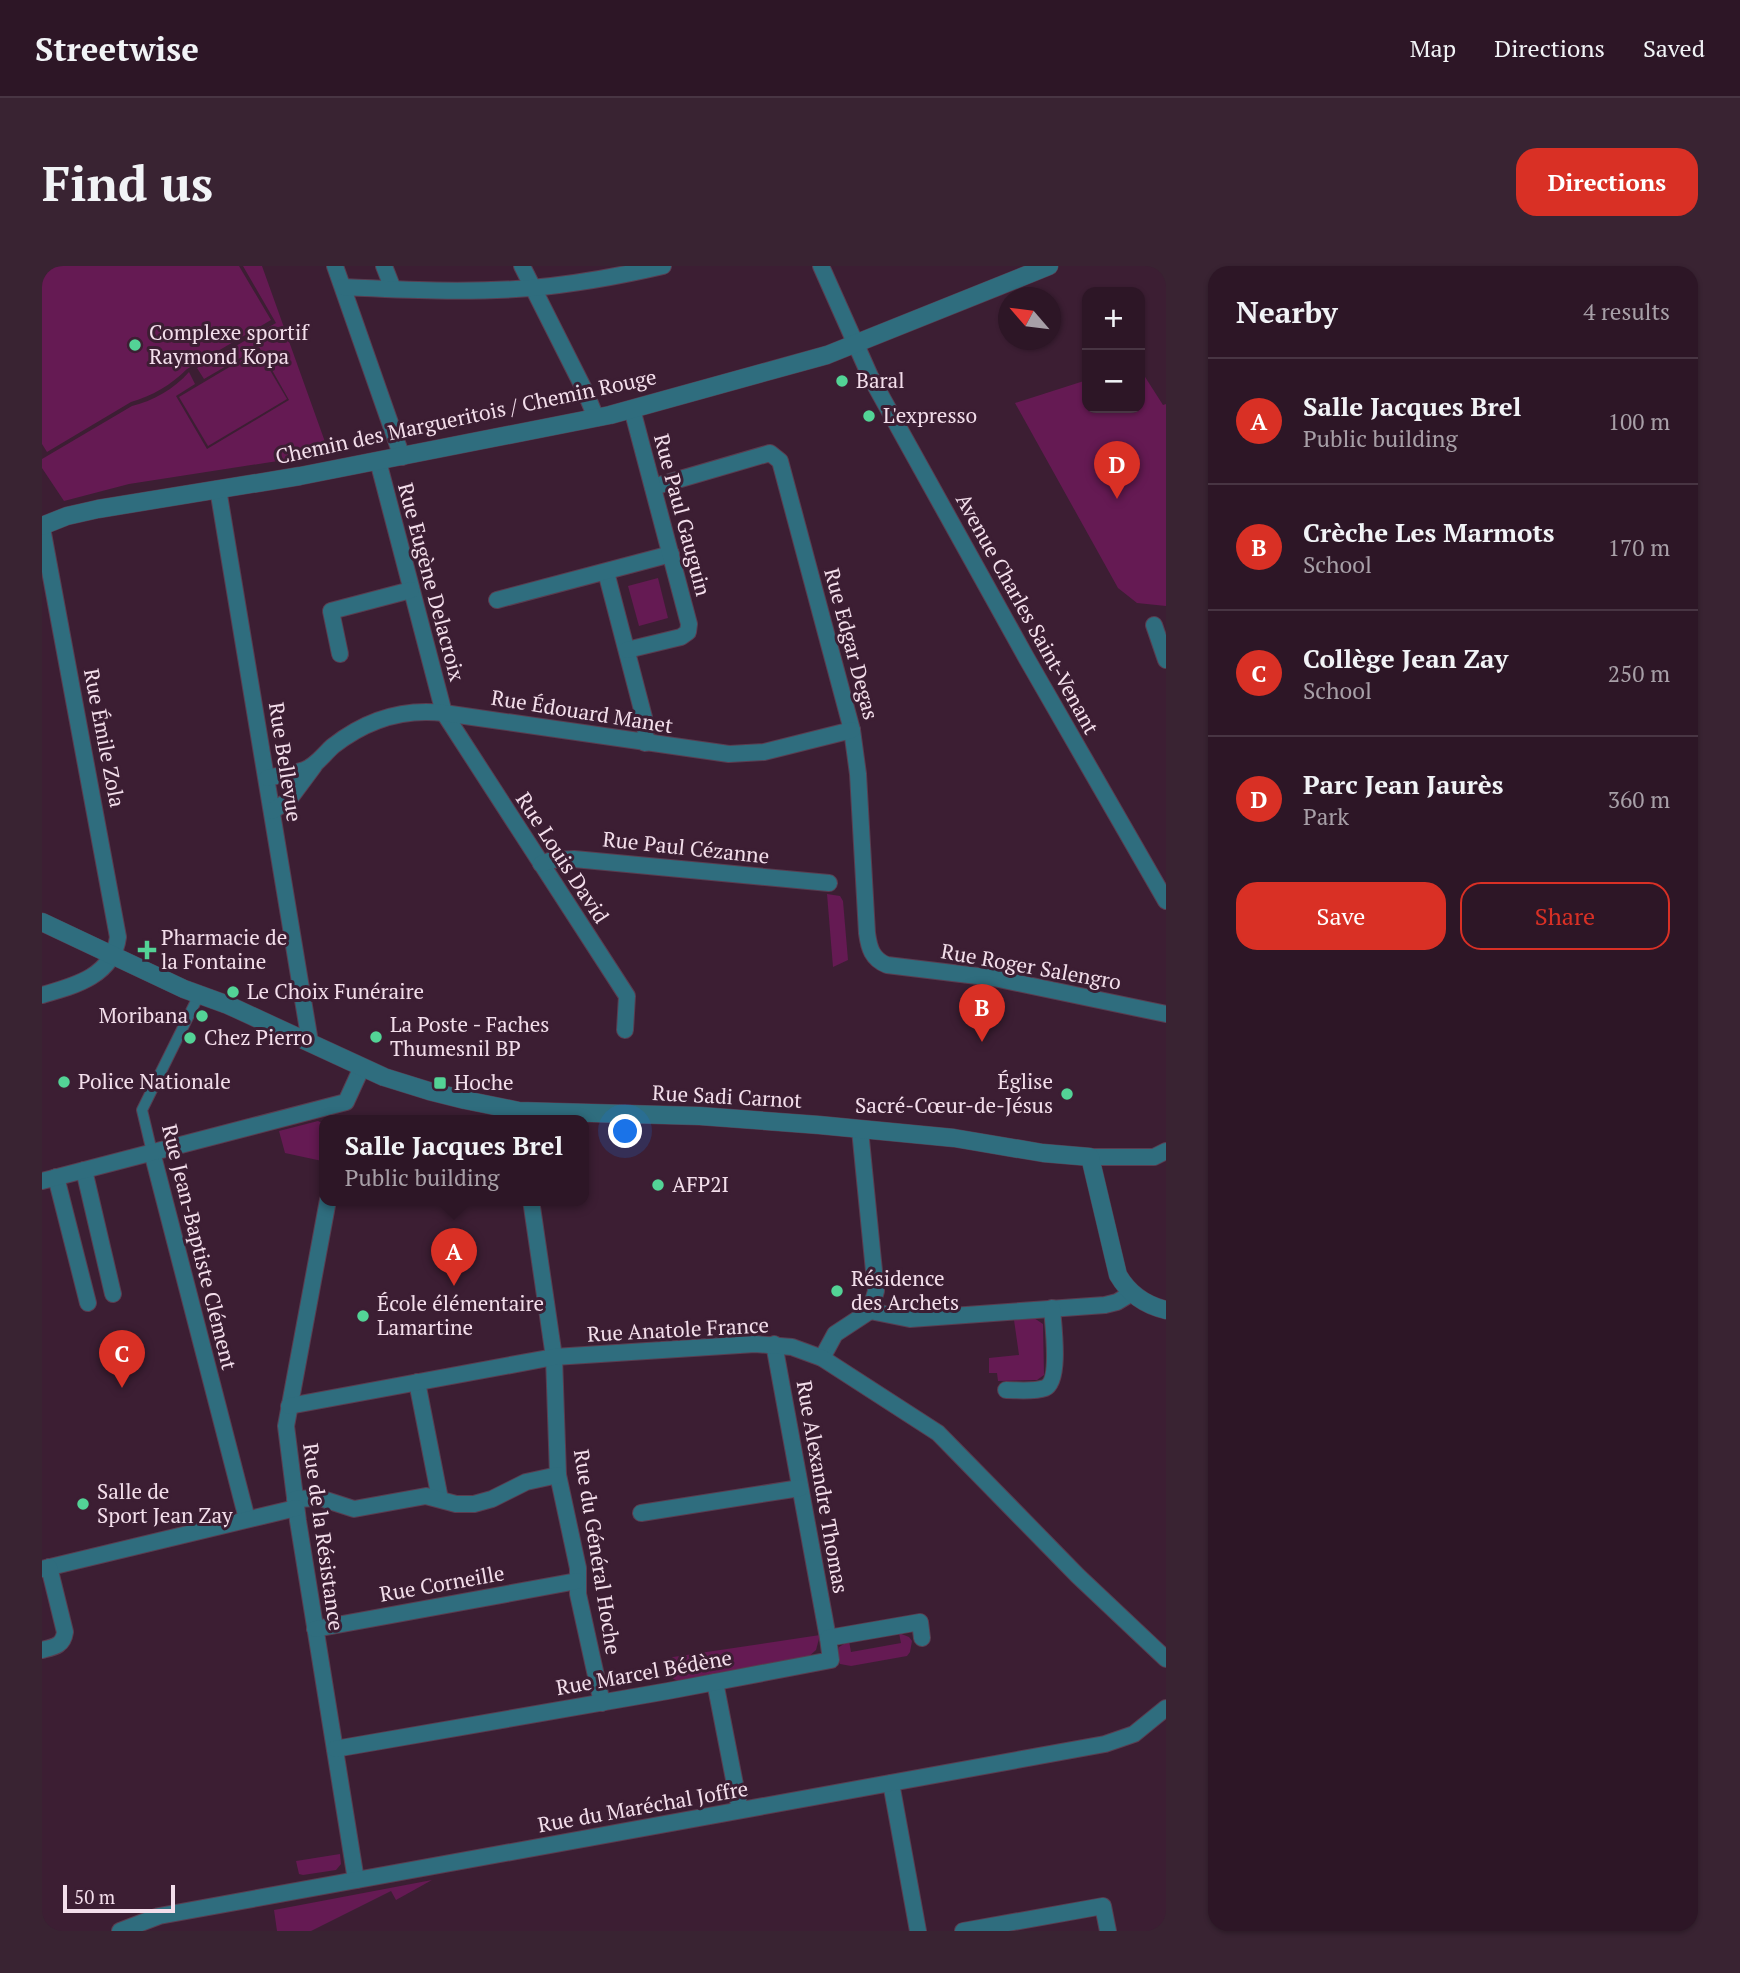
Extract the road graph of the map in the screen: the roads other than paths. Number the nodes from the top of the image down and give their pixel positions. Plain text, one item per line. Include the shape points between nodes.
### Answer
1 (335, 266) edge
2 (384, 266) edge
3 (522, 266) edge
4 (659, 266) edge
5 (821, 266) edge
6 (1049, 266) edge
7 (343, 287) junction
8 (533, 288) junction
9 (393, 289) junction
10 (855, 345) junction
11 (632, 408) junction
12 (596, 418) junction
13 (402, 457) junction
14 (378, 461) junction
15 (653, 487) junction
16 (218, 489) junction
17 (42, 527) edge
18 (671, 554) junction
19 (607, 572) junction
20 (411, 590) junction
21 (497, 600) dead end
22 (1154, 625) dead end
23 (626, 650) junction
24 (340, 654) dead end
25 (1166, 660) edge
26 (444, 713) junction
27 (852, 730) junction
28 (645, 743) junction
29 (318, 761) junction
30 (267, 778) junction
31 (272, 811) junction
32 (541, 864) junction
33 (829, 883) dead end
34 (1166, 901) edge
35 (42, 922) edge
36 (112, 955) junction
37 (887, 965) joint
38 (42, 995) edge
39 (199, 995) junction
40 (1166, 1014) edge
41 (625, 1031) dead end
42 (310, 1042) junction
43 (362, 1067) junction
44 (346, 1102) junction
45 (343, 1115) edge
46 (519, 1115) edge
47 (589, 1116) edge
48 (860, 1130) junction
49 (1166, 1151) edge
50 (152, 1152) junction
51 (1090, 1157) junction
52 (84, 1170) junction
53 (49, 1179) edge
54 (327, 1206) edge
55 (532, 1206) edge
56 (1132, 1293) junction
57 (113, 1294) dead end
58 (88, 1303) dead end
59 (1052, 1308) junction
60 (1166, 1310) edge
61 (870, 1311) junction
62 (774, 1344) junction
63 (554, 1357) junction
64 (822, 1358) junction
65 (417, 1382) junction
66 (1006, 1391) dead end
67 (289, 1406) junction
68 (558, 1475) junction
69 (800, 1488) junction
70 (440, 1499) junction
71 (295, 1503) junction
72 (641, 1513) dead end
73 (247, 1519) junction
74 (46, 1568) edge
75 (577, 1581) junction
76 (315, 1629) junction
77 (828, 1638) junction
78 (922, 1638) dead end
79 (42, 1650) edge
80 (1166, 1658) edge
81 (716, 1682) junction
82 (602, 1703) junction
83 (1166, 1708) edge
84 (335, 1749) junction
85 (891, 1783) junction
86 (740, 1810) junction
87 (356, 1880) junction
88 (120, 1931) edge
89 (918, 1931) edge
90 (963, 1931) edge
91 (1108, 1931) edge

1 - 7 street
2 - 9 street
3 - 8 street
4 - 8 street via 605,279
5 - 10 street, Avenue Charles Saint-Venant
6 - 10 street, Chemin des Margueritois / Chemin Rouge
7 - 9 street
7 - 13 street
8 - 9 street
8 - 12 street
10 - 11 street, Chemin des Margueritois / Chemin Rouge
10 - 34 street, Avenue Charles Saint-Venant
11 - 12 street, Chemin des Margueritois / Chemin Rouge
11 - 15 street, Rue Paul Gauguin
12 - 13 street, Chemin des Margueritois / Chemin Rouge
13 - 14 street, Chemin des Margueritois / Chemin Rouge
14 - 16 street, Chemin des Margueritois / Chemin Rouge
14 - 20 street, Rue Eugène Delacroix
15 - 18 street, Rue Paul Gauguin
15 - 27 street, Rue Edgar Degas via 770,453 780,461
16 - 17 street, Chemin des Margueritois / Chemin Rouge via 77,514
16 - 30 street, Rue Bellevue
17 - 36 street, Rue Émile Zola via 118,930
18 - 19 street
18 - 23 street, Rue Paul Gauguin via 690,624 688,632
19 - 21 street
19 - 23 street
20 - 24 street via 331,611
20 - 26 street, Rue Eugène Delacroix
22 - 25 street
23 - 28 street via 646,725
26 - 28 street, Rue Édouard Manet
26 - 29 street, Rue Édouard Manet via 403,713 372,722
26 - 32 street, Rue Louis David
27 - 28 street, Rue Édouard Manet via 752,754
27 - 37 street, Rue Edgar Degas via 868,942 874,958
29 - 30 street, Rue Édouard Manet via 303,770
29 - 31 street, Rue Édouard Manet via 288,801
30 - 31 street, Rue Bellevue
31 - 42 street, Rue Bellevue
32 - 33 street, Rue Paul Cézanne via 574,859
32 - 41 street, Rue Louis David via 627,996
35 - 36 street, Rue Sadi Carnot
36 - 38 street via 87,980
36 - 39 street, Rue Sadi Carnot
37 - 40 street, Rue Roger Salengro via 994,978
39 - 42 street, Rue Sadi Carnot
39 - 50 street, Rue Jean-Baptiste Clément via 142,1110
42 - 43 street, Rue Sadi Carnot
43 - 44 street
43 - 46 street, Rue Sadi Carnot via 392,1080
44 - 45 street
44 - 50 street
47 - 48 street, Rue Sadi Carnot via 727,1118
48 - 51 street, Rue Sadi Carnot
48 - 61 street via 876,1291
49 - 51 street via 1154,1157
50 - 52 street
50 - 73 street, Rue Jean-Baptiste Clément
51 - 56 street via 1115,1268
52 - 53 street
52 - 57 street
53 - 58 street
54 - 67 street, Rue de la Résistance
55 - 63 street, Rue du Général Hoche
56 - 59 street via 1111,1304
56 - 60 street
59 - 61 street via 910,1319
59 - 66 street via 1055,1366 1051,1381 1045,1388
61 - 64 street via 835,1334
62 - 63 street, Rue Anatole France
62 - 64 street, Rue Anatole France
62 - 69 street, Rue Alexandre Thomas
63 - 65 street, Rue Anatole France
63 - 68 street, Rue du Général Hoche
64 - 80 street, Rue Anatole France via 944,1439
65 - 67 street, Rue Anatole France
65 - 70 street
67 - 71 street, Rue de la Résistance via 286,1426
68 - 70 street via 526,1482 485,1502
68 - 75 street, Rue du Général Hoche
69 - 72 street
69 - 77 street, Rue Alexandre Thomas
70 - 71 street via 419,1497 354,1509 320,1498
71 - 73 street
71 - 76 street, Rue de la Résistance
73 - 74 street
74 - 79 street via 65,1636 58,1645
75 - 76 street, Rue Corneille
75 - 82 street, Rue du Général Hoche
76 - 84 street, Rue de la Résistance
77 - 78 street via 920,1622
77 - 81 street, Rue Marcel Bédène via 831,1660
81 - 82 street, Rue Marcel Bédène
81 - 86 street
82 - 84 street, Rue Marcel Bédène
83 - 85 street, Rue du Maréchal Joffre via 1134,1734 1113,1743
84 - 87 street, Rue de la Résistance
85 - 86 street, Rue du Maréchal Joffre
85 - 89 street
86 - 87 street, Rue du Maréchal Joffre
87 - 88 street, Rue du Maréchal Joffre via 159,1916
90 - 91 street via 1103,1906

